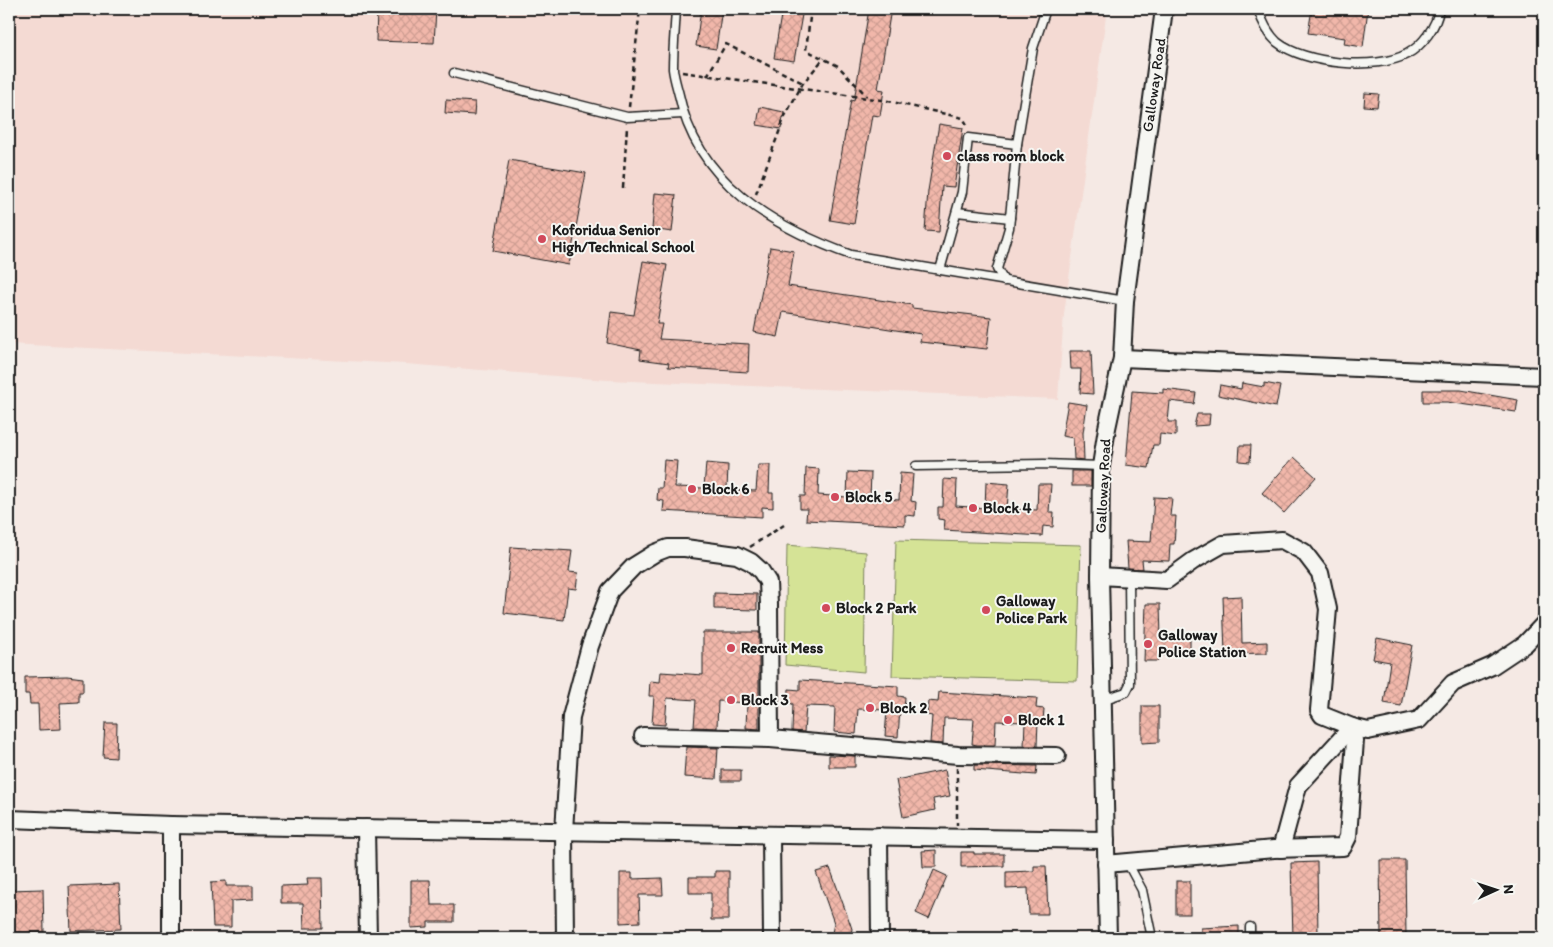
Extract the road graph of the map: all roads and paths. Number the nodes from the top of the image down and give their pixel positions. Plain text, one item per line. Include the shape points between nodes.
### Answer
1 (640, 9) edge
2 (676, 9) edge
3 (812, 9) edge
4 (1046, 9) edge
5 (1164, 9) edge
6 (1258, 9) edge
7 (1439, 9) edge
8 (824, 58) junction
9 (673, 71) junction
10 (454, 73) dead end
11 (707, 76) junction
12 (803, 83) junction
13 (800, 88) junction
14 (868, 98) junction
15 (682, 114) junction
16 (627, 117) junction
17 (968, 138) junction
18 (1017, 144) junction
19 (623, 188) dead end
20 (751, 206) junction
21 (957, 212) junction
22 (1010, 218) junction
23 (940, 270) junction
24 (1004, 281) junction
25 (1125, 301) junction
26 (1122, 358) junction
27 (1544, 376) edge
28 (916, 466) dead end
29 (1101, 466) junction
30 (784, 525) dead end
31 (737, 555) junction
32 (1100, 576) junction
33 (1129, 578) junction
34 (1544, 624) edge
35 (1525, 644) junction
36 (1544, 645) edge
37 (1102, 700) junction
38 (1352, 728) junction
39 (642, 736) dead end
40 (770, 739) junction
41 (958, 755) junction
42 (1057, 756) dead end
43 (9, 819) edge
44 (171, 825) junction
45 (366, 828) junction
46 (564, 831) junction
47 (771, 835) junction
48 (879, 836) junction
49 (957, 836) junction
50 (1106, 840) junction
51 (1281, 849) junction
52 (1127, 862) junction
53 (1106, 864) junction
54 (1250, 927) dead end
55 (171, 938) edge
56 (368, 938) edge
57 (565, 938) edge
58 (772, 938) edge
59 (880, 938) edge
60 (1108, 938) edge
61 (1152, 938) edge
62 (1250, 938) edge

1 - 16 path
2 - 9 lane
3 - 8 path via 806,50
4 - 18 lane via 1032,48
5 - 25 street, Galloway Road
6 - 7 lane via 1265,27 1277,42 1291,50 1332,62 1381,61 1407,54 1432,29
8 - 12 path
8 - 14 path via 838,66
9 - 11 path
9 - 15 lane
10 - 16 lane
11 - 12 path via 726,44
11 - 13 path
12 - 13 path
13 - 14 path
13 - 20 path via 785,116
14 - 17 path via 963,118 969,126
15 - 16 lane
15 - 20 lane via 708,160
16 - 19 path
17 - 18 lane
17 - 21 lane via 965,180
18 - 22 lane
20 - 23 lane via 811,240 851,255
21 - 22 lane
21 - 23 lane
22 - 24 lane via 997,269
23 - 24 lane
24 - 25 lane
25 - 26 street, Galloway Road
26 - 27 street
26 - 29 street, Galloway Road
28 - 29 lane
29 - 32 street, Galloway Road
30 - 31 path
31 - 40 street via 751,562 768,582
31 - 46 street via 668,548 634,566 610,591 590,646 571,717
32 - 33 street
32 - 37 street, Galloway Road
33 - 37 lane via 1130,684 1126,692
33 - 38 street via 1167,580 1223,544 1282,540 1304,552 1320,573 1328,609 1319,710 1322,715
34 - 35 street
35 - 36 street
35 - 38 street via 1492,666 1453,683 1419,720 1368,731
37 - 50 street, Galloway Road
38 - 51 street via 1298,786
38 - 51 street via 1354,740 1346,844 1340,848
39 - 40 street
40 - 41 street
41 - 42 street
41 - 49 path
43 - 44 street
44 - 45 street
44 - 55 street
45 - 46 street
45 - 56 street
46 - 47 street
46 - 57 street
47 - 48 street
47 - 58 street
48 - 49 street
48 - 59 street
49 - 50 street
50 - 53 street, Galloway Road
51 - 52 street
52 - 53 street
52 - 61 lane via 1142,890
53 - 60 street, Galloway Road
54 - 62 lane

